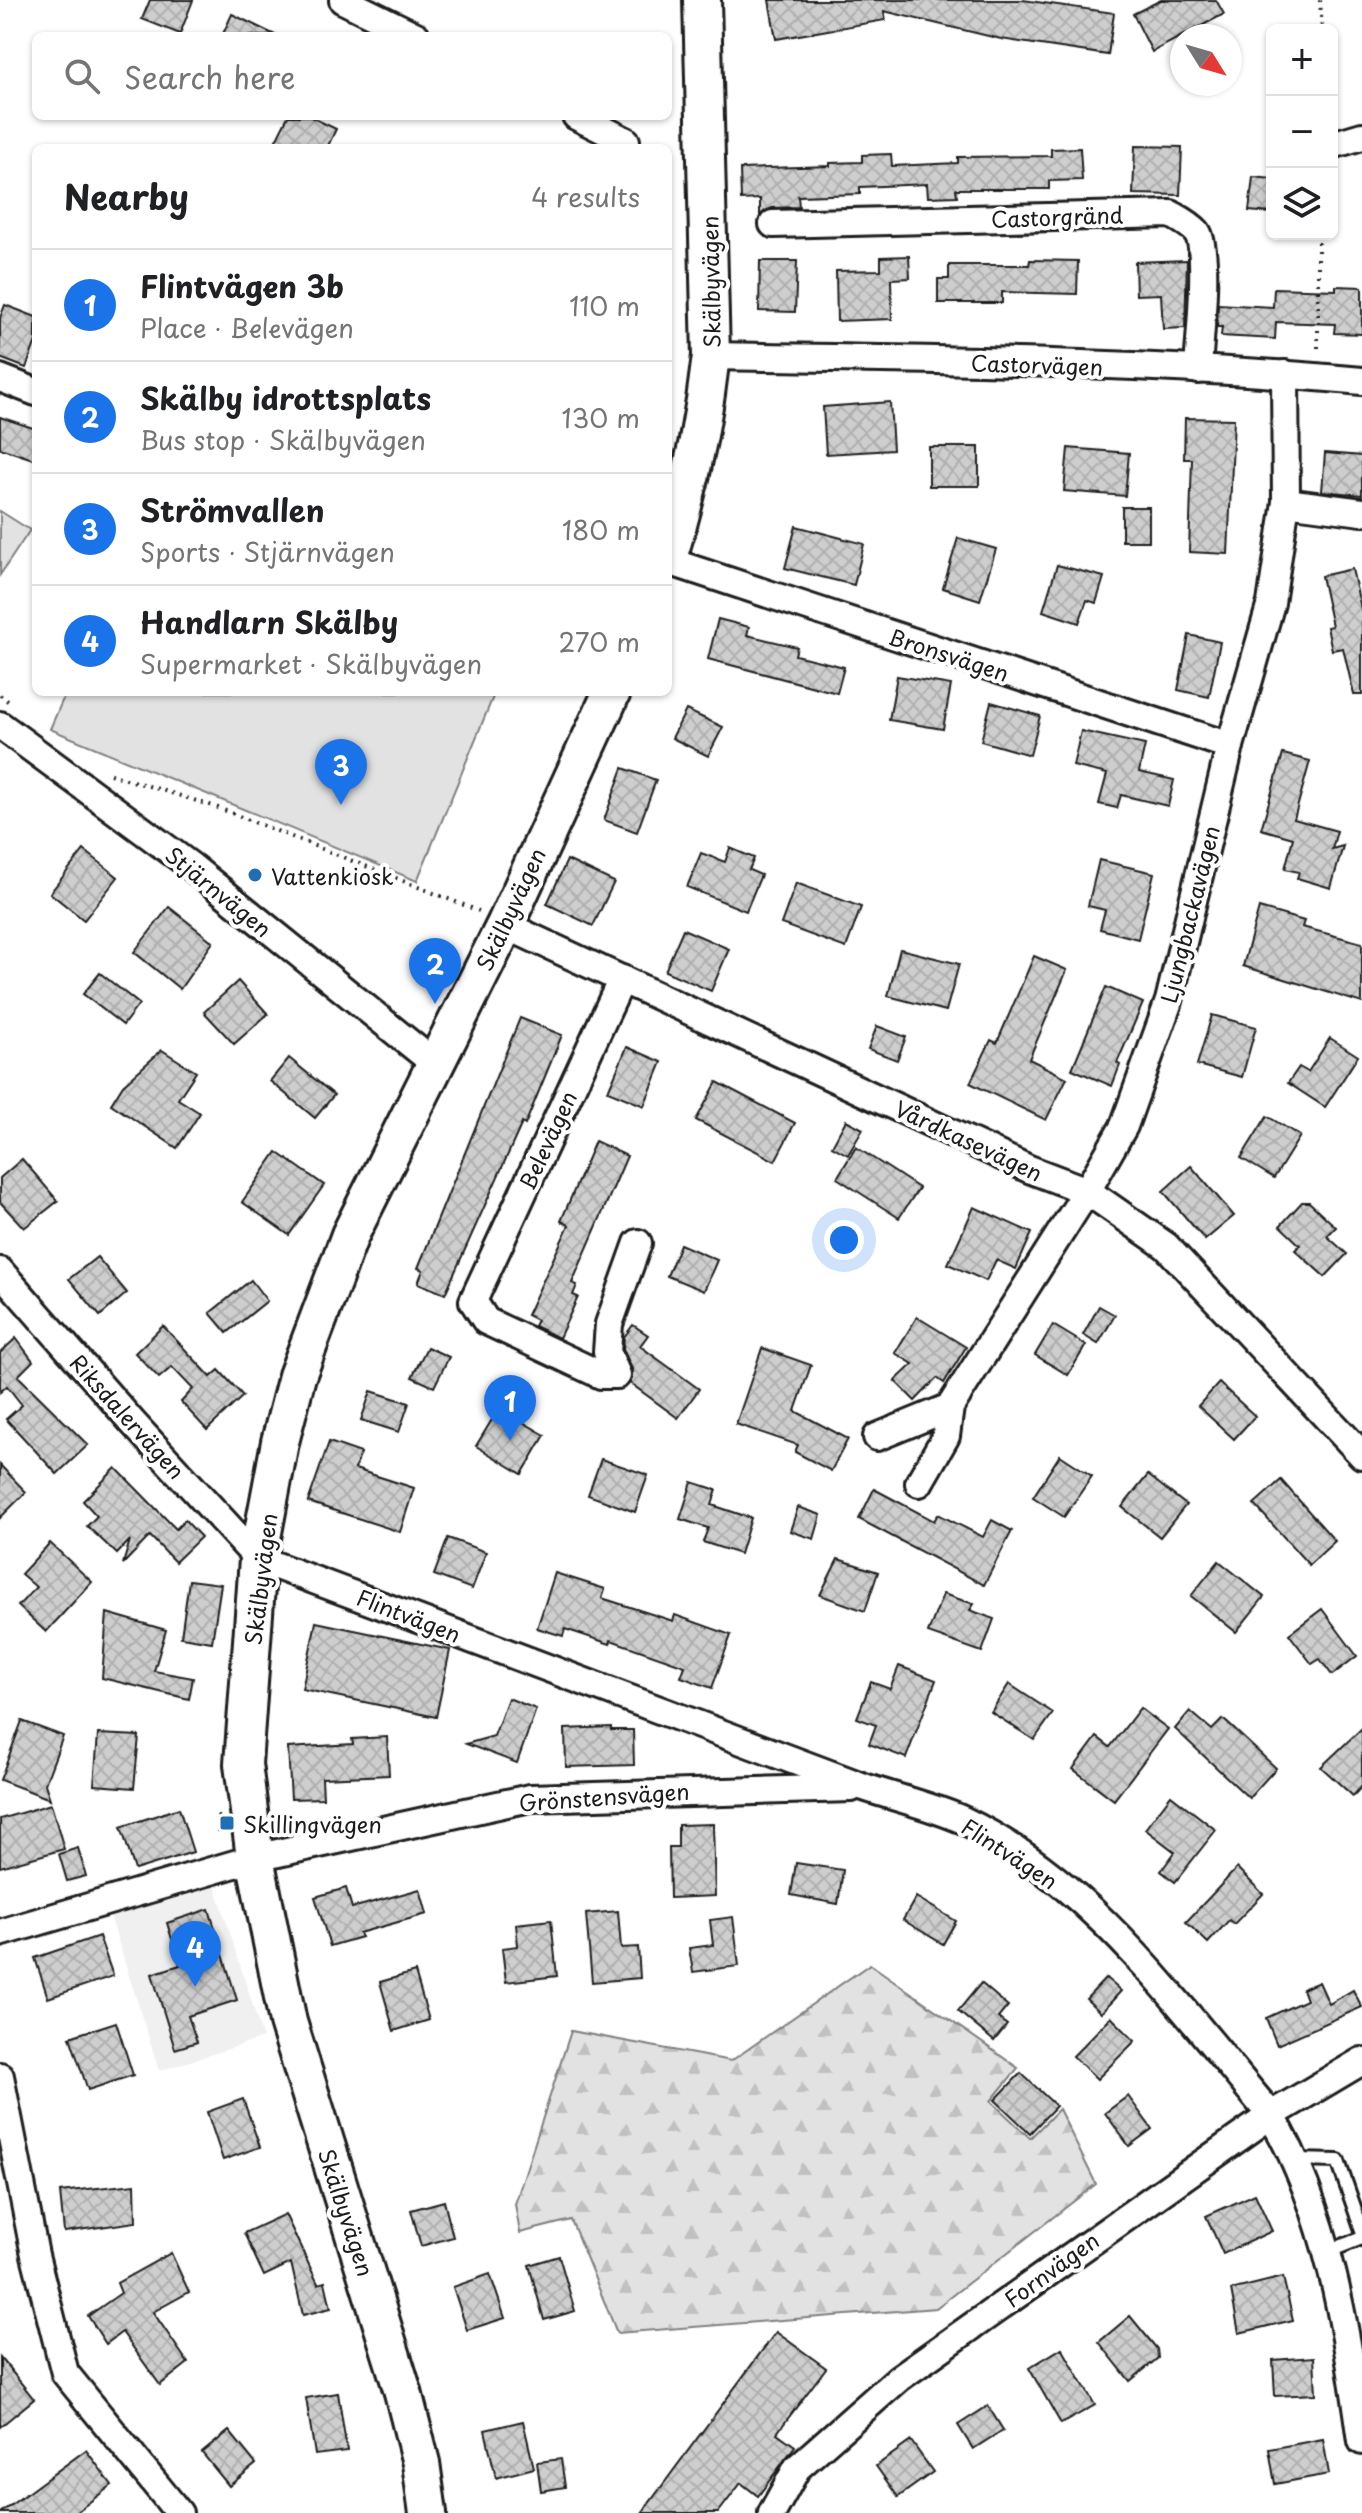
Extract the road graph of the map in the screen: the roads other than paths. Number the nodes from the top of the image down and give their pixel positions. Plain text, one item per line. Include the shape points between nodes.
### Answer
1 (343, 0) edge
2 (702, 0) edge
3 (408, 32) edge
4 (584, 120) edge
5 (1362, 136) edge
6 (626, 141) dead end
7 (1338, 143) edge
8 (773, 224) dead end
9 (711, 356) junction
10 (1198, 370) junction
11 (1285, 374) junction
12 (0, 378) edge
13 (1362, 381) edge
14 (32, 390) edge
15 (1286, 502) junction
16 (1362, 512) edge
17 (672, 547) edge
18 (672, 561) edge
19 (610, 696) edge
20 (6, 714) edge
21 (1230, 746) junction
22 (492, 918) junction
23 (622, 979) junction
24 (434, 1063) junction
25 (1087, 1191) junction
26 (638, 1243) dead end
27 (0, 1271) edge
28 (940, 1401) junction
29 (877, 1437) dead end
30 (1362, 1455) edge
31 (919, 1483) dead end
32 (258, 1559) junction
33 (864, 1787) junction
34 (255, 1858) junction
35 (0, 1933) edge
36 (1362, 2061) edge
37 (0, 2076) edge
38 (1271, 2115) junction
39 (1296, 2160) junction
40 (1362, 2230) edge
41 (1362, 2238) edge
42 (1327, 2252) junction
43 (1362, 2441) edge
44 (179, 2513) edge
45 (428, 2513) edge
46 (772, 2513) edge

1 - 3 street
2 - 9 street, Skälbyvägen
4 - 6 street
5 - 7 street
8 - 10 street, Castorgränd via 1171,214 1196,231 1201,241
9 - 10 street, Castorvägen
9 - 17 street, Skälbyvägen via 705,411
10 - 11 street, Castorvägen
11 - 13 street, Castorvägen
11 - 15 street, Ljungbackavägen
12 - 14 street
15 - 16 street
15 - 21 street, Ljungbackavägen via 1271,603
18 - 21 street, Bronsvägen
19 - 22 street, Skälbyvägen
20 - 24 street, Stjärnvägen via 334,972
21 - 25 street, Ljungbackavägen via 1169,1001 1124,1126
22 - 23 street, Vårdkasevägen
22 - 24 street, Skälbyvägen
23 - 25 street, Vårdkasevägen via 1029,1169
23 - 26 street, Belevägen via 473,1301 486,1321 514,1336 601,1375 617,1375 607,1352 609,1324
24 - 32 street, Skälbyvägen via 350,1235 297,1376
25 - 28 street, Ljungbackavägen
25 - 30 street, Vårdkasevägen via 1166,1246
27 - 32 street, Riksdalervägen
28 - 29 street
28 - 31 street, Ljungbackavägen via 946,1436
32 - 33 street, Flintvägen
32 - 34 street, Skälbyvägen via 243,1764
33 - 34 street, Grönstensvägen via 530,1798
33 - 38 street, Flintvägen via 963,1820 1094,1910
34 - 35 street
34 - 45 street, Skälbyvägen via 288,2022 403,2392
36 - 38 street, Fornvägen
37 - 44 street via 35,2255 65,2373
38 - 39 street, Flintvägen
38 - 46 street, Fornvägen via 899,2378 797,2468
39 - 40 lane via 1338,2161
39 - 42 street, Flintvägen
41 - 42 lane
42 - 43 street, Flintvägen

